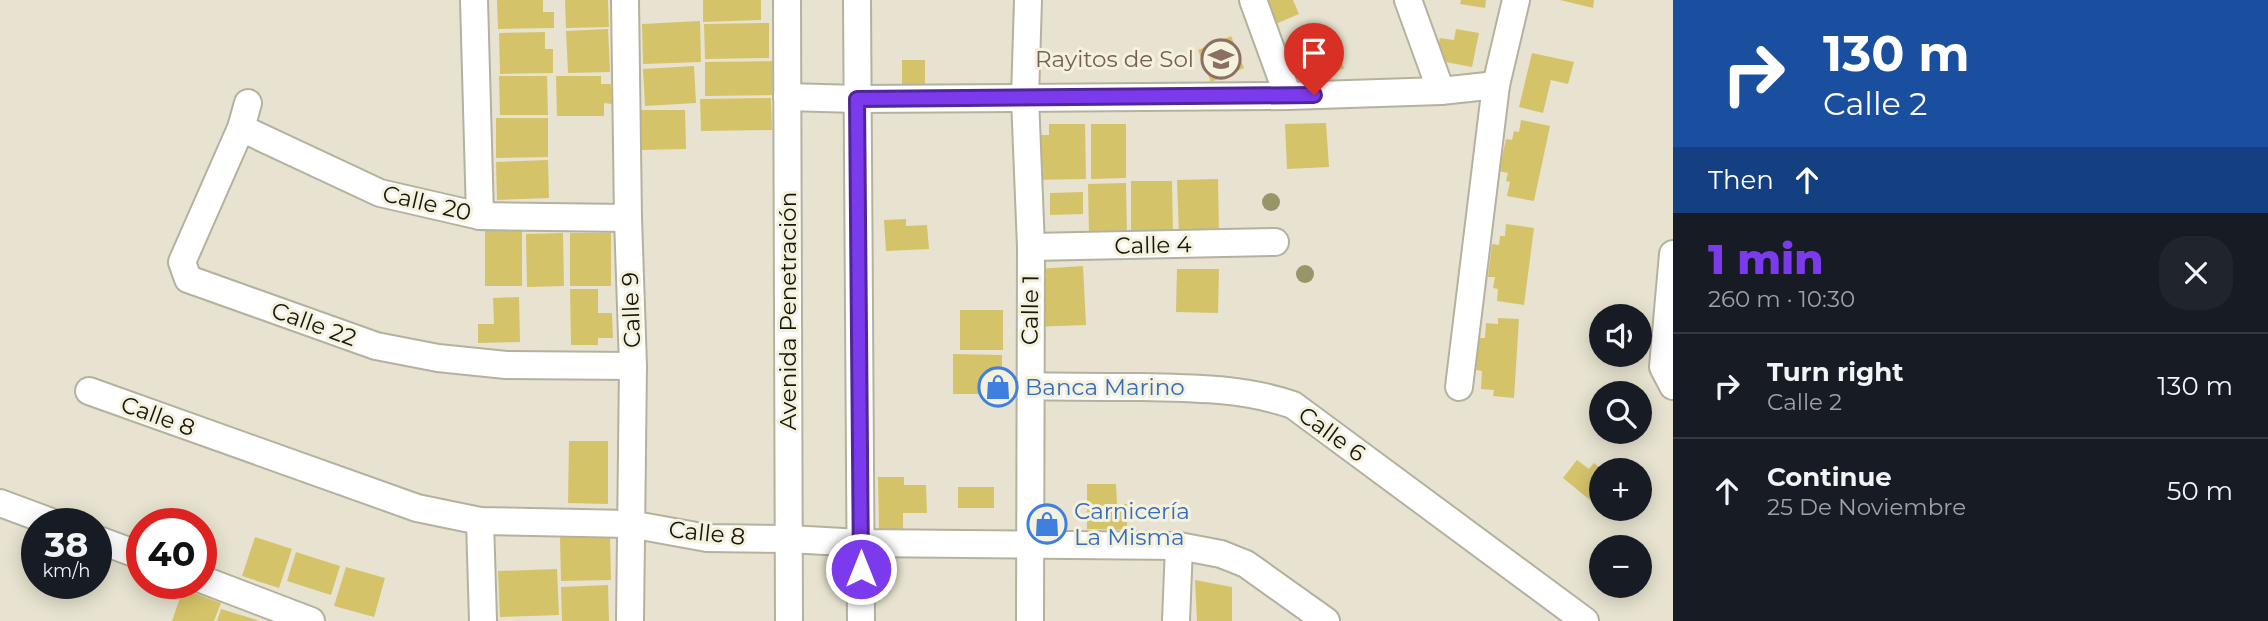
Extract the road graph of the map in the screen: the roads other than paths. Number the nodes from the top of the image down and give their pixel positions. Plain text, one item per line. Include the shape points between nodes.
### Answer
1 (474, 0) edge
2 (625, 0) edge
3 (787, 0) edge
4 (857, 0) edge
5 (1028, 0) edge
6 (1253, 0) edge
7 (1408, 0) edge
8 (1516, 0) edge
9 (1496, 85) junction
10 (1441, 91) junction
11 (1288, 96) junction
12 (787, 97) junction
13 (1025, 98) junction
14 (857, 99) junction
15 (244, 115) joint
16 (480, 216) junction
17 (628, 218) junction
18 (1275, 242) dead end
19 (1031, 247) junction
20 (1673, 254) edge
21 (633, 366) junction
22 (1029, 386) junction
23 (1673, 386) edge
24 (1459, 387) dead end
25 (89, 391) dead end
26 (0, 503) edge
27 (21, 511) edge
28 (480, 521) junction
29 (630, 524) junction
30 (789, 539) junction
31 (861, 543) junction
32 (1031, 543) junction
33 (1179, 546) junction
34 (217, 585) edge
35 (311, 621) edge
36 (482, 621) edge
37 (630, 621) edge
38 (789, 621) edge
39 (861, 621) edge
40 (1031, 621) edge
41 (1176, 621) edge
42 (1326, 621) edge
43 (1585, 621) edge

1 - 16 street
2 - 17 street, Calle 9
3 - 12 street, Avenida Penetración
4 - 14 street
5 - 13 street, Calle 1
6 - 11 street
7 - 10 street
8 - 9 street
9 - 10 street
9 - 24 street
10 - 11 street
11 - 13 street
12 - 14 street
12 - 30 street, Avenida Penetración
13 - 14 street
13 - 19 street, Calle 1
14 - 31 street
15 - 16 street, Calle 20 via 380,193
15 - 21 street, Calle 22 via 182,262 188,279 376,346 506,365
16 - 17 street, Calle 20
17 - 21 street, Calle 9
18 - 19 street, Calle 4
19 - 22 street, Calle 1
20 - 23 street via 1663,367
21 - 29 street, Calle 9
22 - 32 street, Calle 1
22 - 43 street, Calle 6 via 1208,390 1266,396 1293,405
25 - 28 street, Calle 8 via 417,508
26 - 27 street
28 - 29 street, Calle 8
28 - 36 street
29 - 30 street, Calle 8 via 707,538
29 - 37 street, Calle 9
30 - 31 street, Calle 8
30 - 38 street, Avenida Penetración
31 - 32 street, Calle 8
31 - 39 street
32 - 33 street, Calle 8
32 - 40 street, Calle 1
33 - 41 street
33 - 42 street, Calle 8 via 1246,564
34 - 35 street

